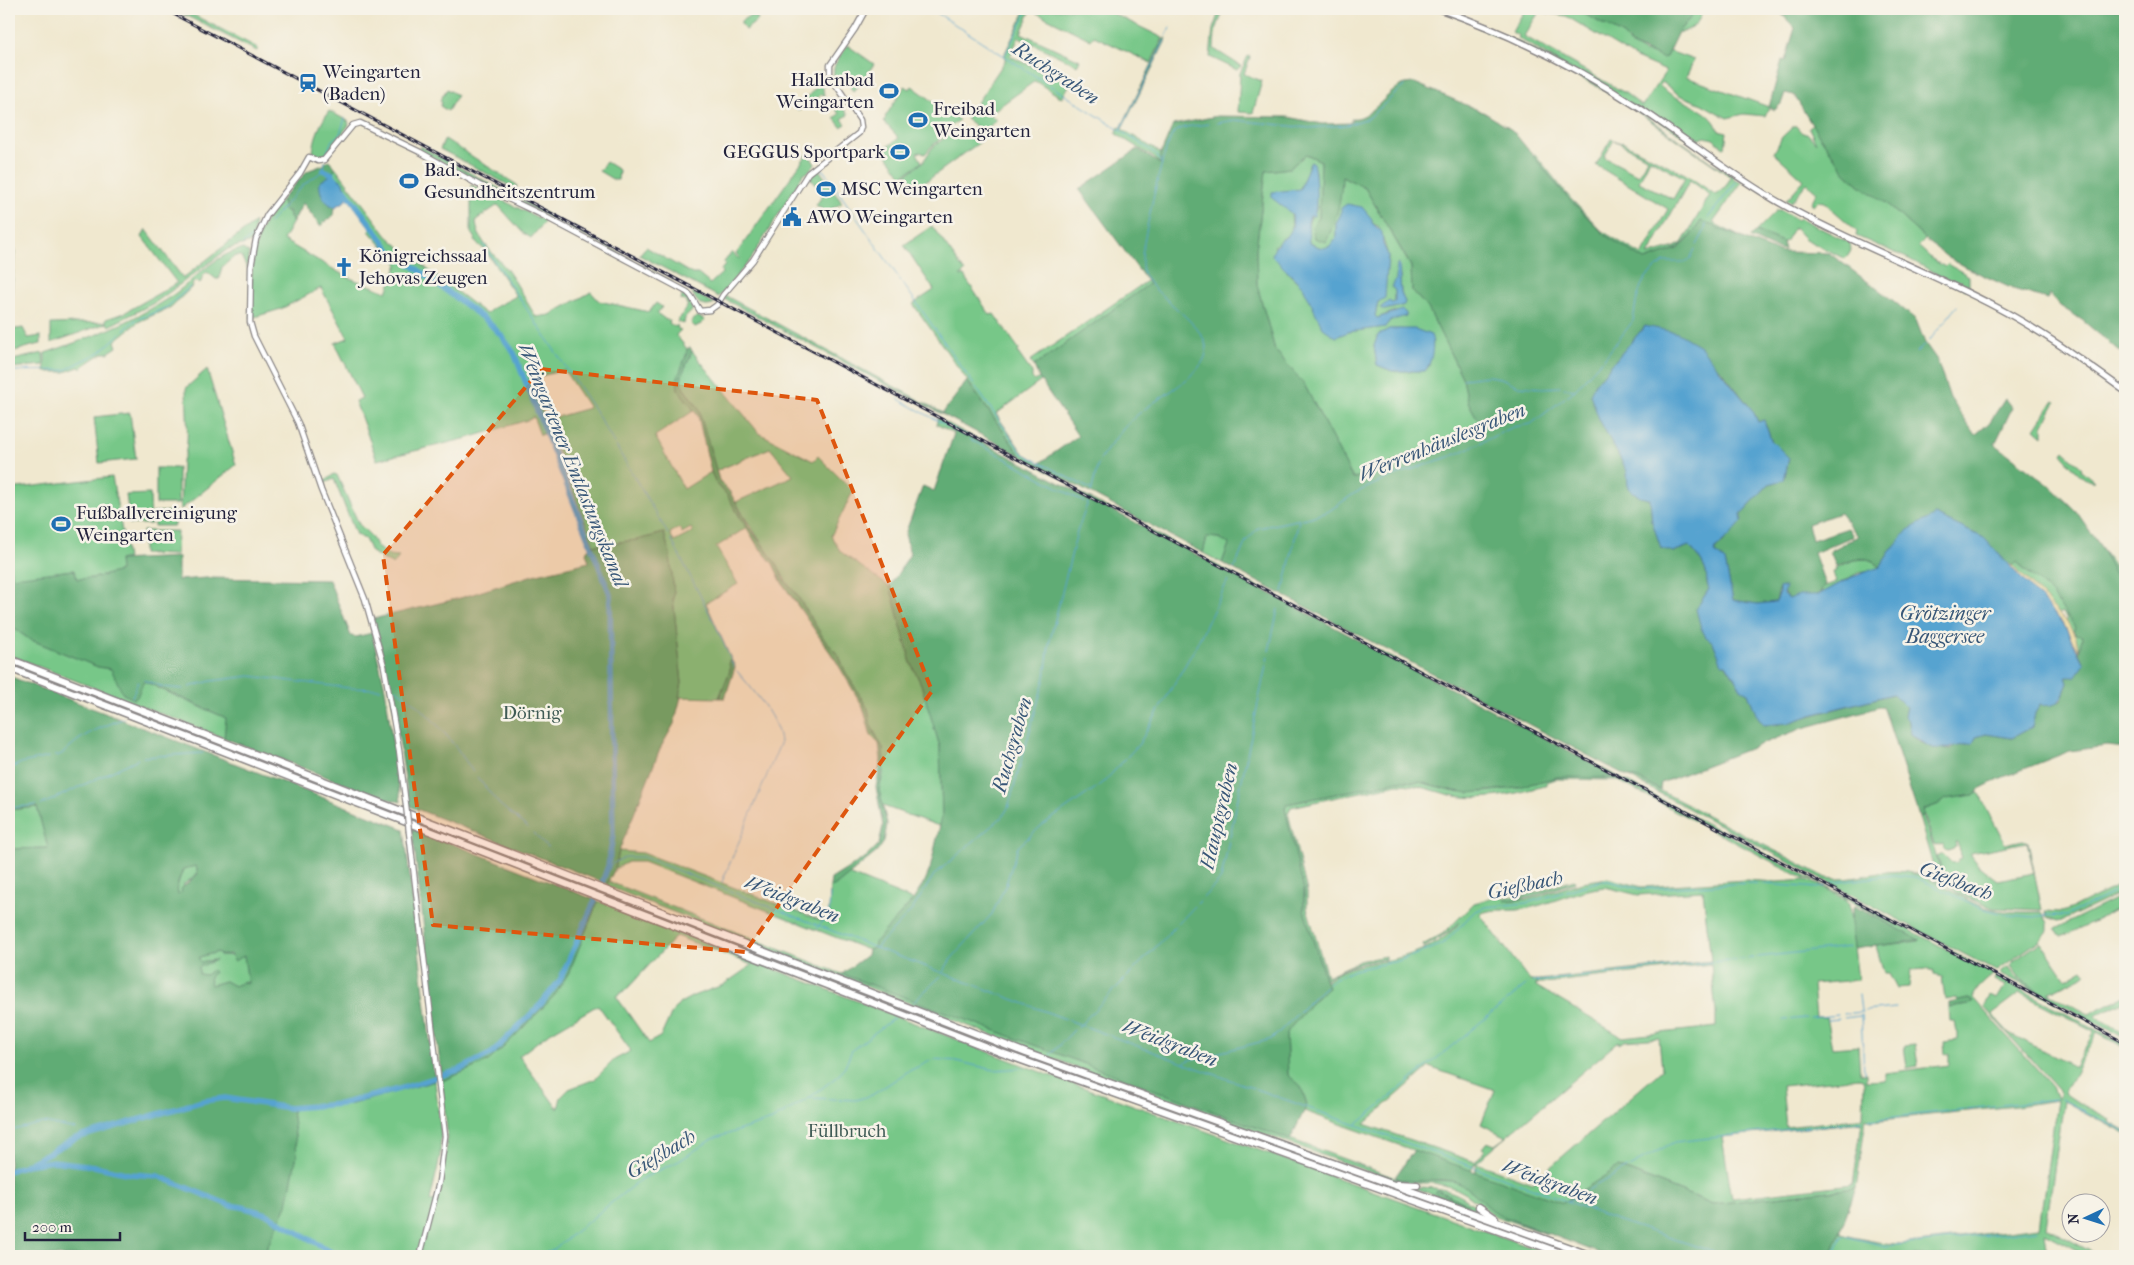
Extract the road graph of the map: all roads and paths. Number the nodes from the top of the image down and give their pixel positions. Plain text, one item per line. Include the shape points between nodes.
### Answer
1 (866, 9) edge
2 (1439, 9) edge
3 (2125, 391) edge
4 (9, 659) edge
5 (9, 668) edge
6 (1388, 1184) junction
7 (1417, 1186) dead end
8 (1479, 1207) dead end
9 (1504, 1225) junction
10 (420, 1256) edge
11 (1569, 1256) edge
12 (1592, 1256) edge

1 - 10 main road, bridge via 828,71 860,120 861,128 856,137 808,173 753,260 710,310 700,311 686,292 420,152 356,123 322,161 308,156 300,173 267,215 256,239 251,267 250,327 297,421 365,599 384,666 399,750 445,1127 439,1182
2 - 3 main road via 1492,29 1574,69 1645,112 1779,203 1816,224 1994,305 2043,334
4 - 6 highway via 1026,1054
5 - 11 highway via 1002,1053
6 - 7 highway
6 - 9 highway
8 - 9 highway
9 - 12 highway

